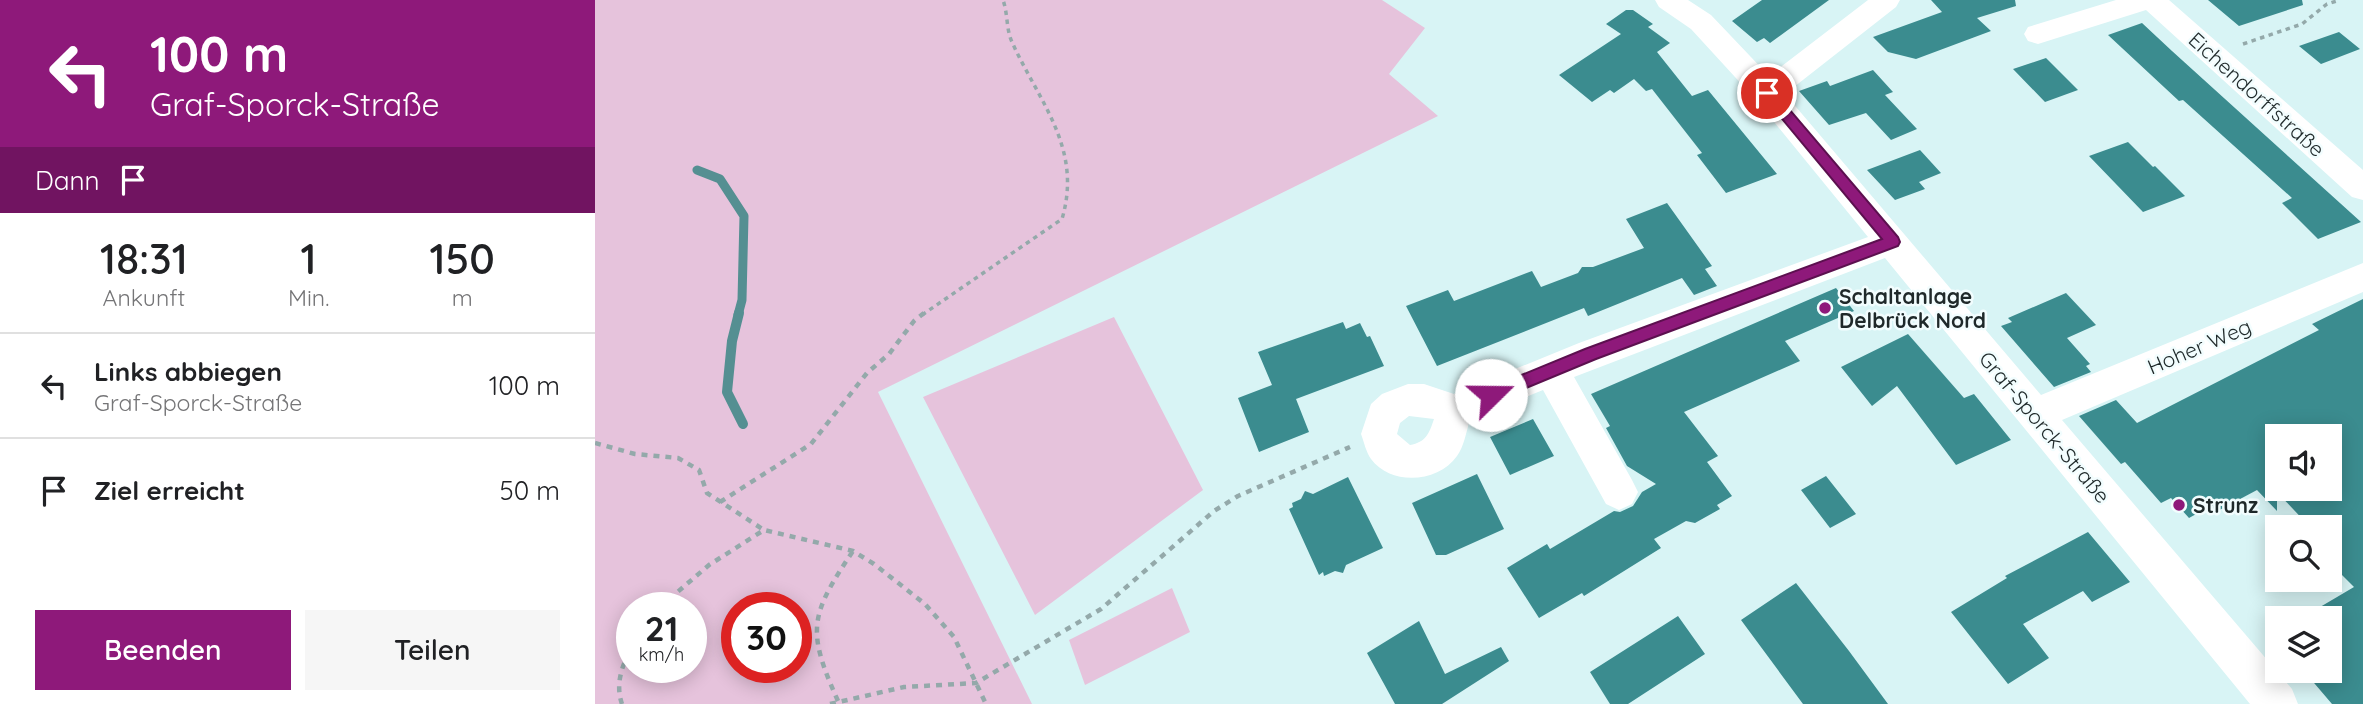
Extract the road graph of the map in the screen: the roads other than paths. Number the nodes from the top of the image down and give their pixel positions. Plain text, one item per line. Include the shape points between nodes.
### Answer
1 (1669, 0) edge
2 (1886, 0) edge
3 (2149, 0) edge
4 (2038, 34) dead end
5 (1767, 93) junction
6 (2363, 188) edge
7 (1892, 242) junction
8 (2363, 277) edge
9 (1551, 370) junction
10 (1455, 410) junction
11 (2034, 415) junction
12 (1619, 492) dead end
13 (2277, 704) edge

1 - 5 street, Graf-Sporck-Straße via 1701,22
2 - 5 street
3 - 4 street, Eichendorffstraße
3 - 6 street, Eichendorffstraße
5 - 7 street, Graf-Sporck-Straße
7 - 9 street
7 - 11 street, Graf-Sporck-Straße
8 - 11 street, Hoher Weg
9 - 10 street
9 - 12 street
10 - 10 street via 1408,400 1384,415 1378,434 1393,455 1408,462 1428,459 1444,445
11 - 13 street, Graf-Sporck-Straße

